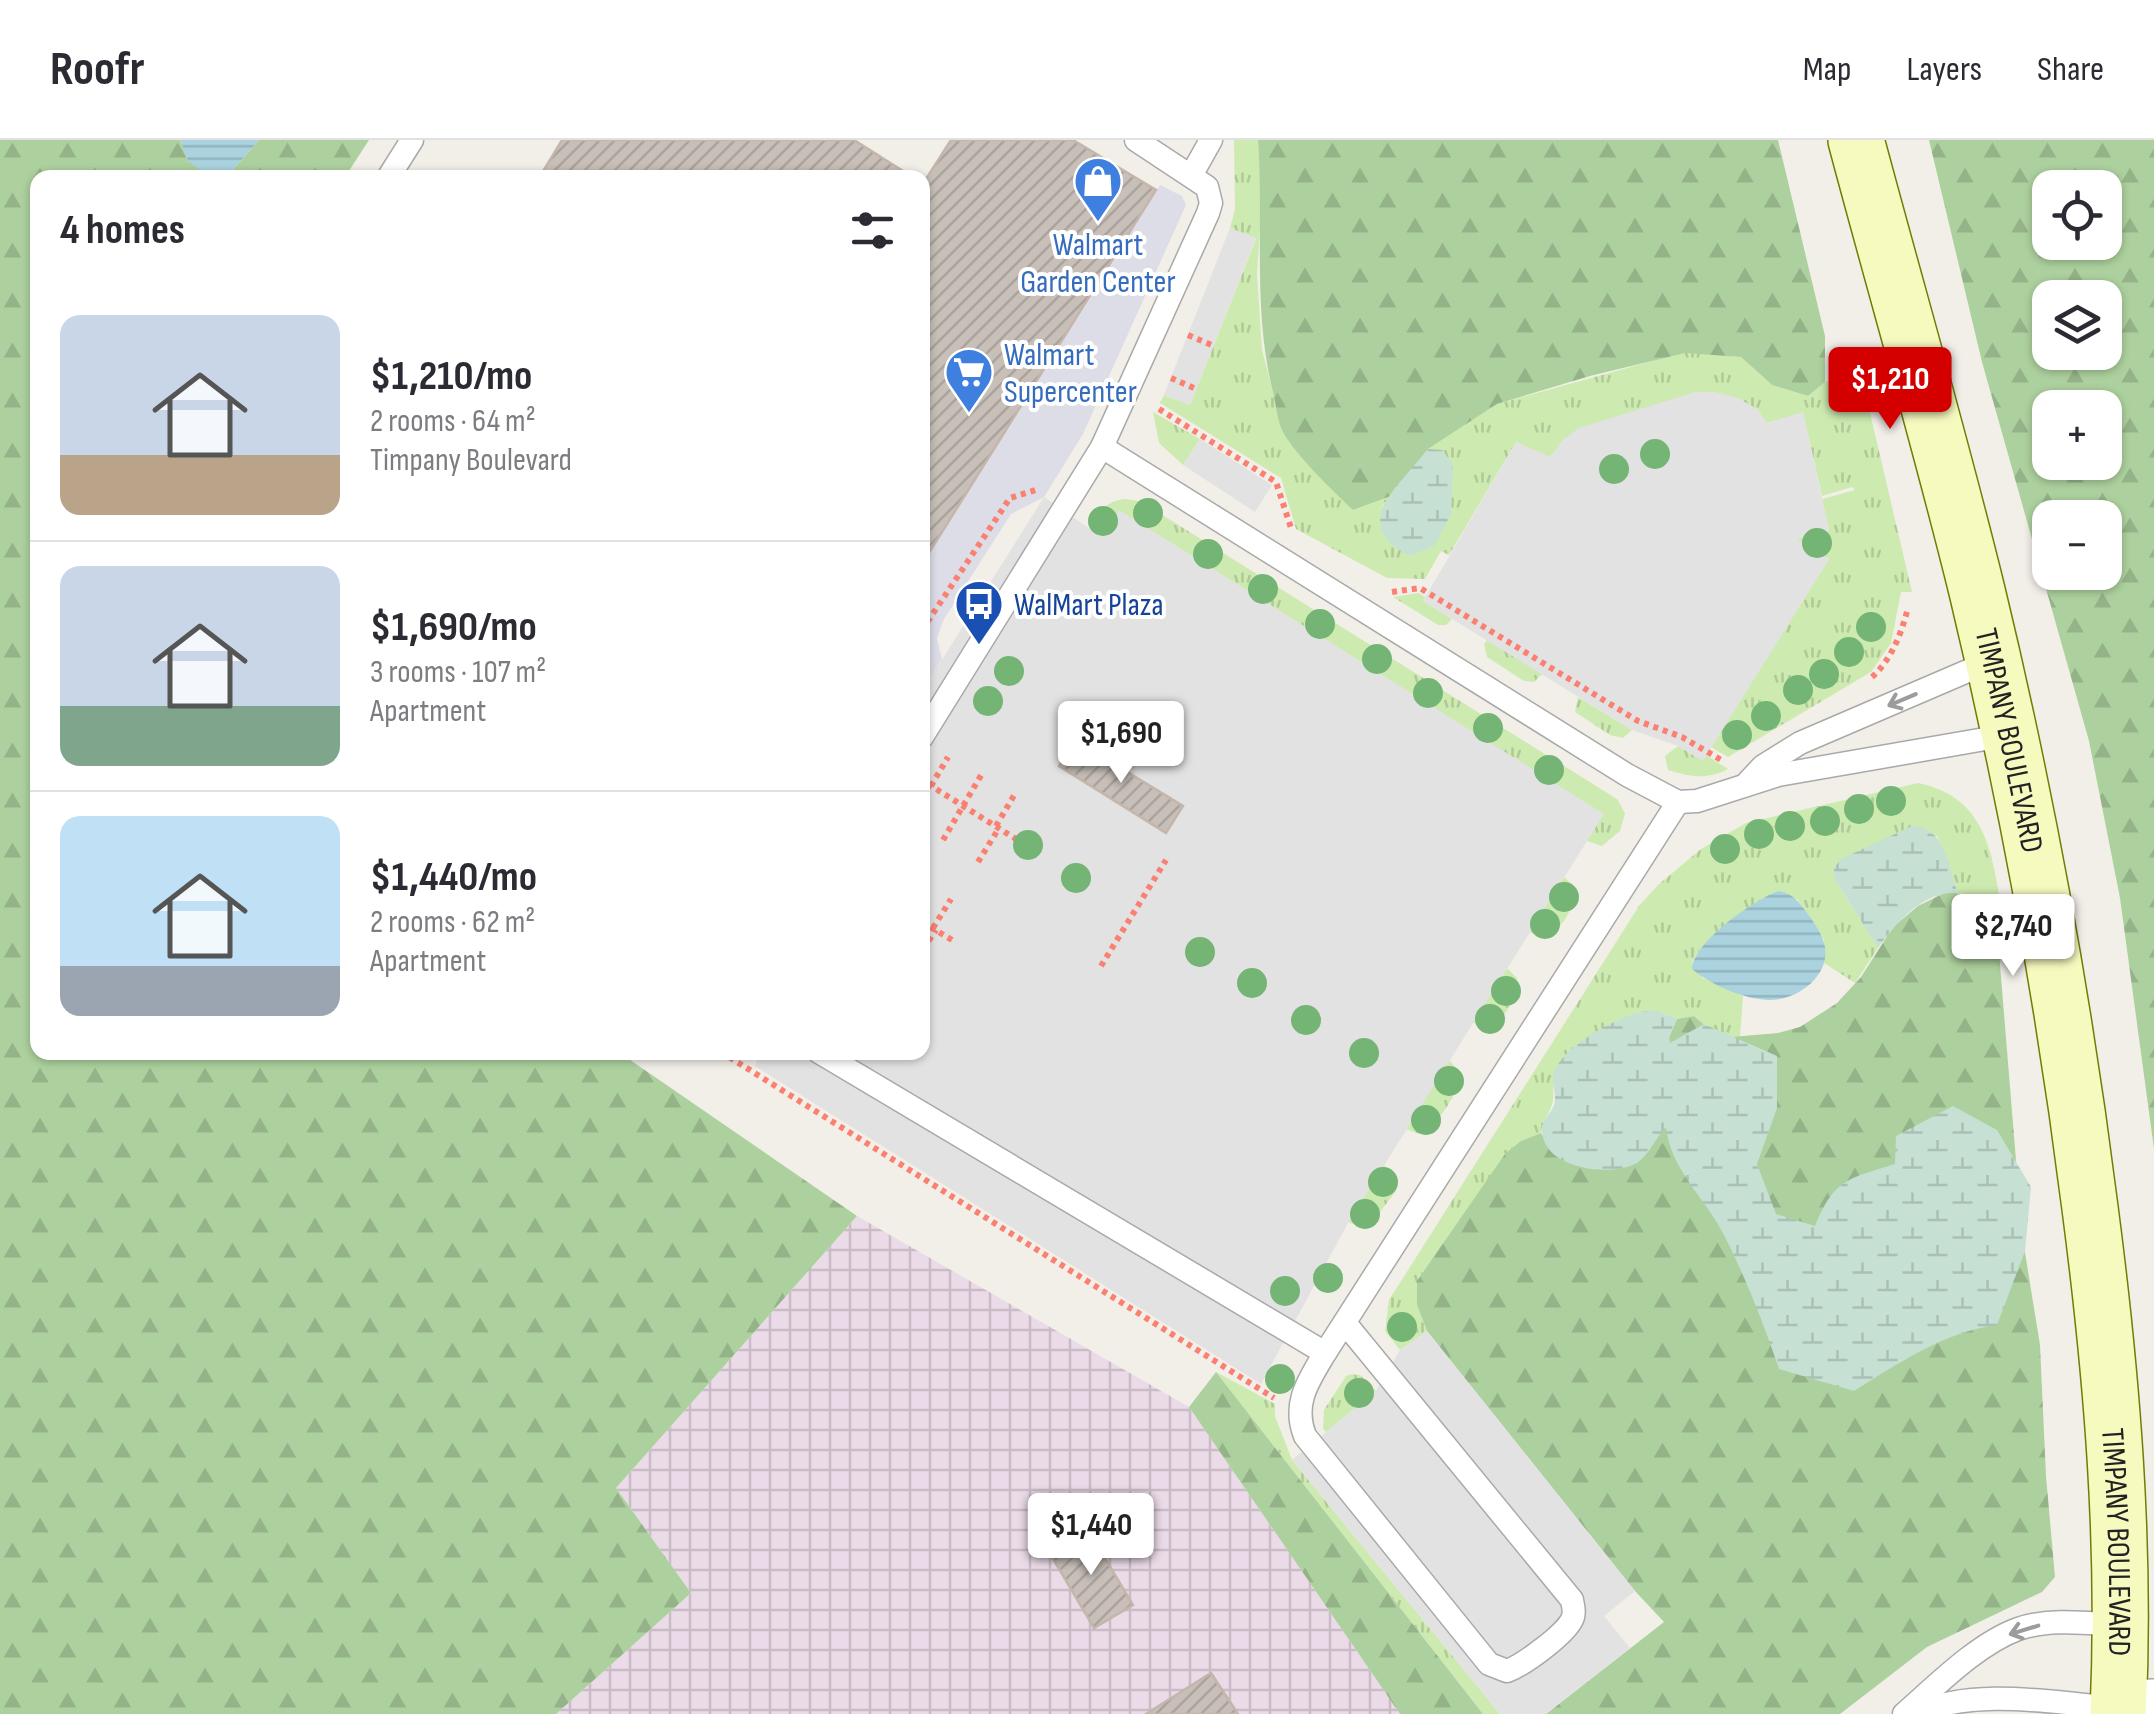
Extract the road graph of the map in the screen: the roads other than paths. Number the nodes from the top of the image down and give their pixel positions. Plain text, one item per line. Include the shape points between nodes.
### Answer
1 (412, 140) edge
2 (1136, 140) edge
3 (1211, 140) edge
4 (1856, 140) edge
5 (393, 170) edge
6 (1192, 174) junction
7 (1102, 446) junction
8 (1992, 661) junction
9 (930, 724) edge
10 (2008, 736) junction
11 (1746, 784) junction
12 (1678, 802) junction
13 (832, 1060) edge
14 (1345, 1323) junction
15 (1325, 1353) junction
16 (2137, 1625) edge
17 (2130, 1710) edge
18 (1904, 1714) edge
19 (1914, 1714) edge

1 - 5 lane
2 - 6 lane
3 - 6 lane
4 - 8 main road, TIMPANY BOULEVARD
6 - 7 lane via 1210,193 1208,212
7 - 9 lane
7 - 12 lane
8 - 10 main road, TIMPANY BOULEVARD
8 -> 11 lane via 1800,743
10 - 11 lane
10 - 16 main road, TIMPANY BOULEVARD via 2075,1090
11 - 12 lane
12 - 14 lane
13 - 15 lane
14 - 15 lane
14 - 15 lane via 1572,1600 1565,1630 1518,1667 1507,1671 1489,1664 1305,1436 1301,1396
16 - 17 main road, TIMPANY BOULEVARD
16 -> 18 lane via 2060,1622 2018,1629
17 - 19 lane via 1971,1701

